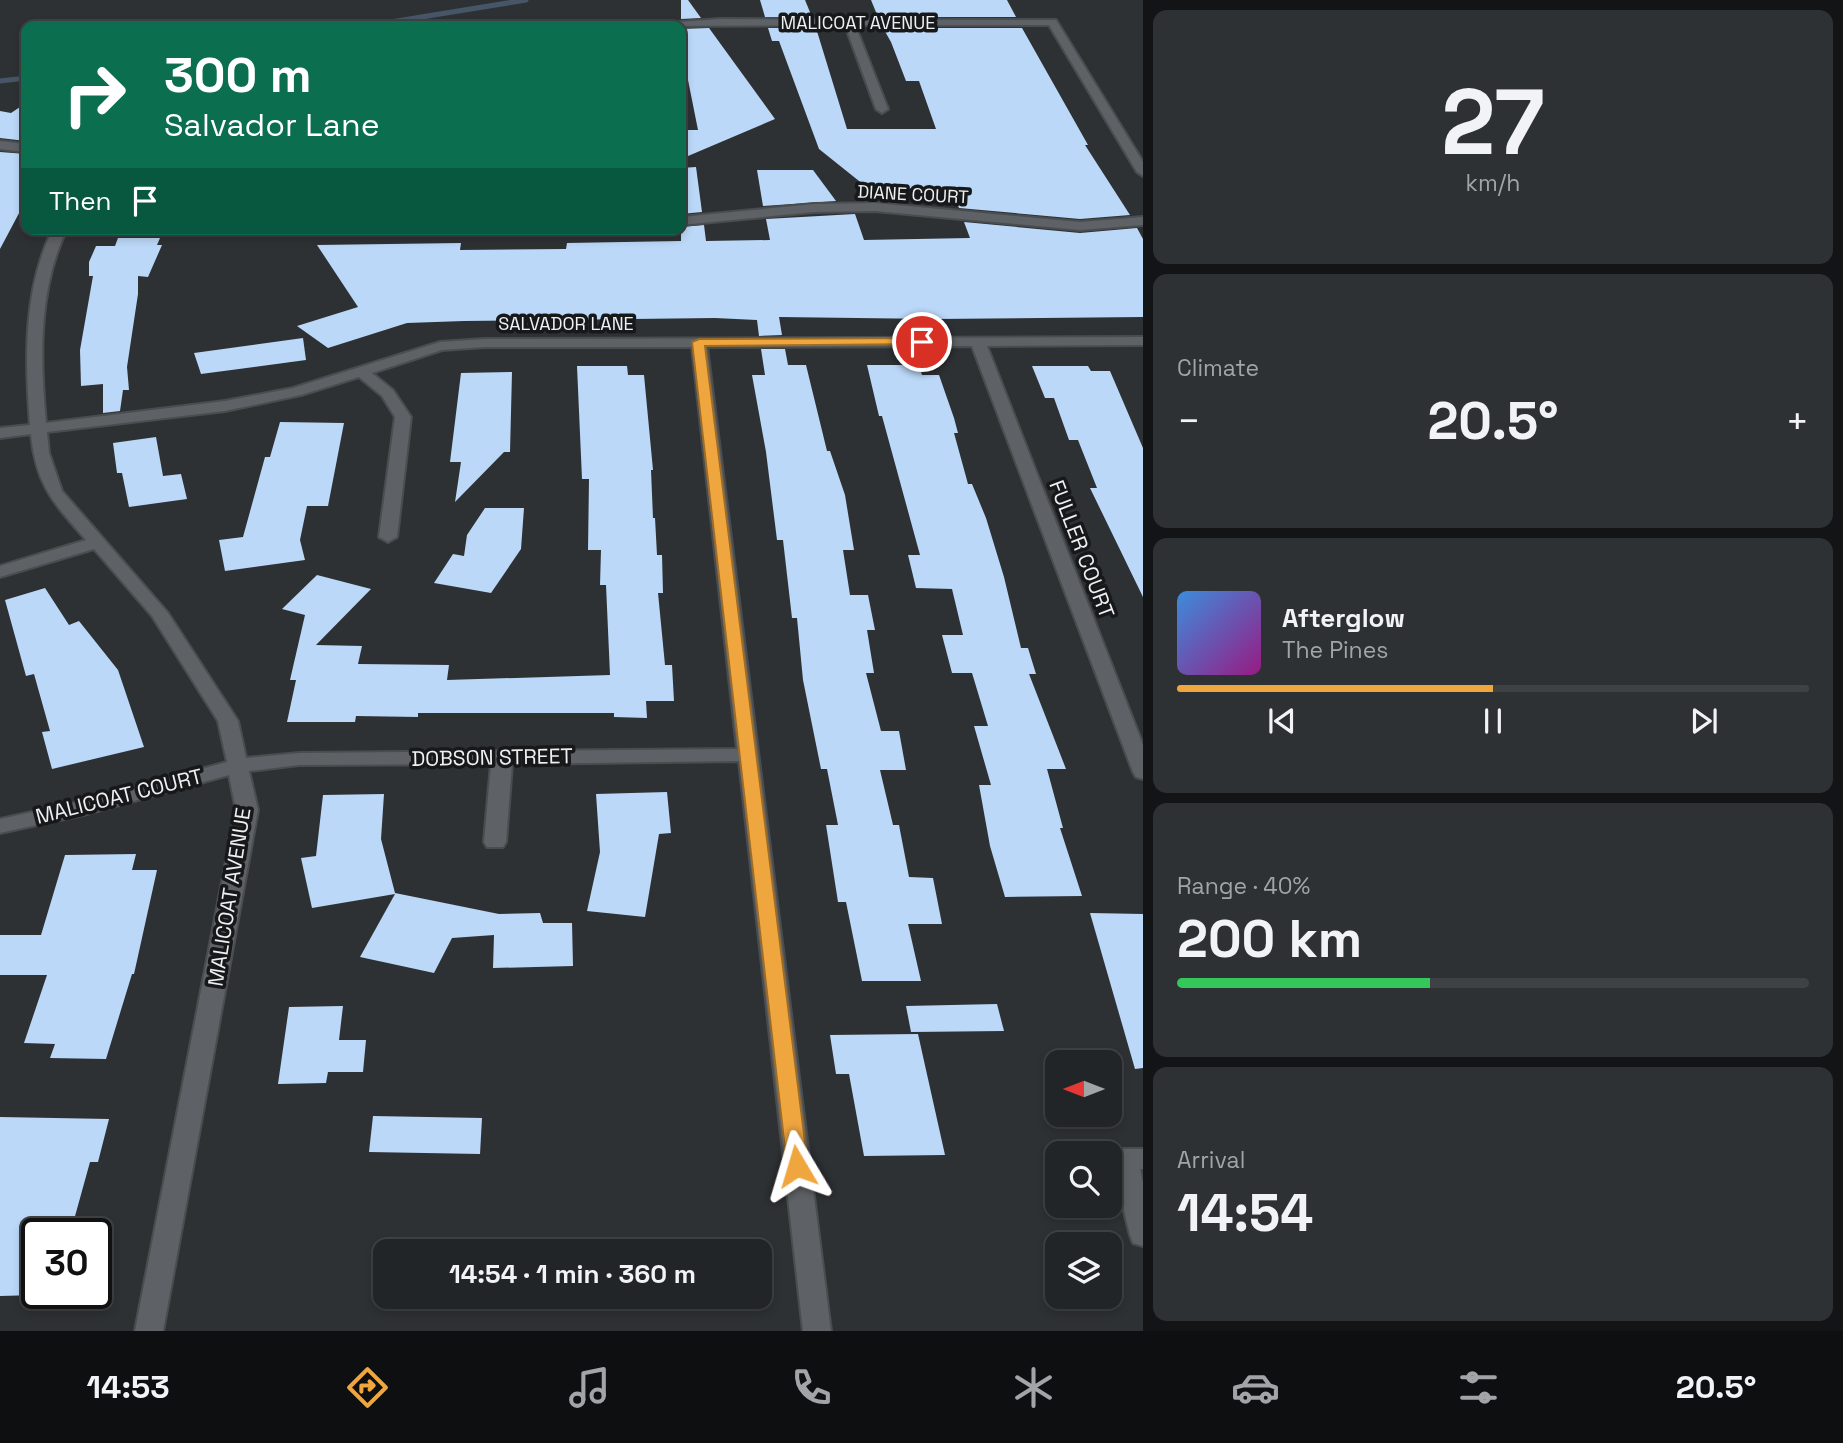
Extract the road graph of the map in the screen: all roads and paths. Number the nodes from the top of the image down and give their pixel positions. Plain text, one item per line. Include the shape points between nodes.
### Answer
1 (849, 22) junction
2 (686, 24) edge
3 (882, 108) dead end
4 (0, 145) edge
5 (21, 147) edge
6 (1143, 172) edge
7 (686, 221) edge
8 (1143, 221) edge
9 (57, 235) edge
10 (1143, 341) edge
11 (699, 342) junction
12 (978, 342) junction
13 (363, 373) junction
14 (39, 428) junction
15 (0, 433) edge
16 (388, 537) dead end
17 (99, 542) junction
18 (0, 572) edge
19 (748, 755) junction
20 (502, 757) junction
21 (237, 766) junction
22 (1143, 772) edge
23 (0, 826) edge
24 (495, 842) dead end
25 (1143, 1159) edge
26 (1143, 1235) edge
27 (149, 1331) edge
28 (817, 1331) edge

1 - 2 street, MALICOAT AVENUE
1 - 3 street
1 - 6 street, MALICOAT AVENUE via 1052,22
4 - 5 street
7 - 8 street, DIANE COURT via 875,207 1080,226
9 - 14 street, MALICOAT AVENUE via 37,306
10 - 12 street, SALVADOR LANE
11 - 12 street, SALVADOR LANE
11 - 13 street, SALVADOR LANE via 440,346
11 - 19 street
12 - 22 street, FULLER COURT
13 - 14 street, SALVADOR LANE via 225,406
13 - 16 street via 388,393 402,417
14 - 15 street, SALVADOR LANE
14 - 17 street, MALICOAT AVENUE via 41,453 54,492
17 - 18 street
17 - 21 street, MALICOAT AVENUE via 159,614 228,721
19 - 20 street, DOBSON STREET
19 - 28 street
20 - 21 street, DOBSON STREET via 299,759
20 - 24 street
21 - 23 street, MALICOAT COURT
21 - 27 street, MALICOAT AVENUE via 247,810
25 - 26 street via 1124,1159

